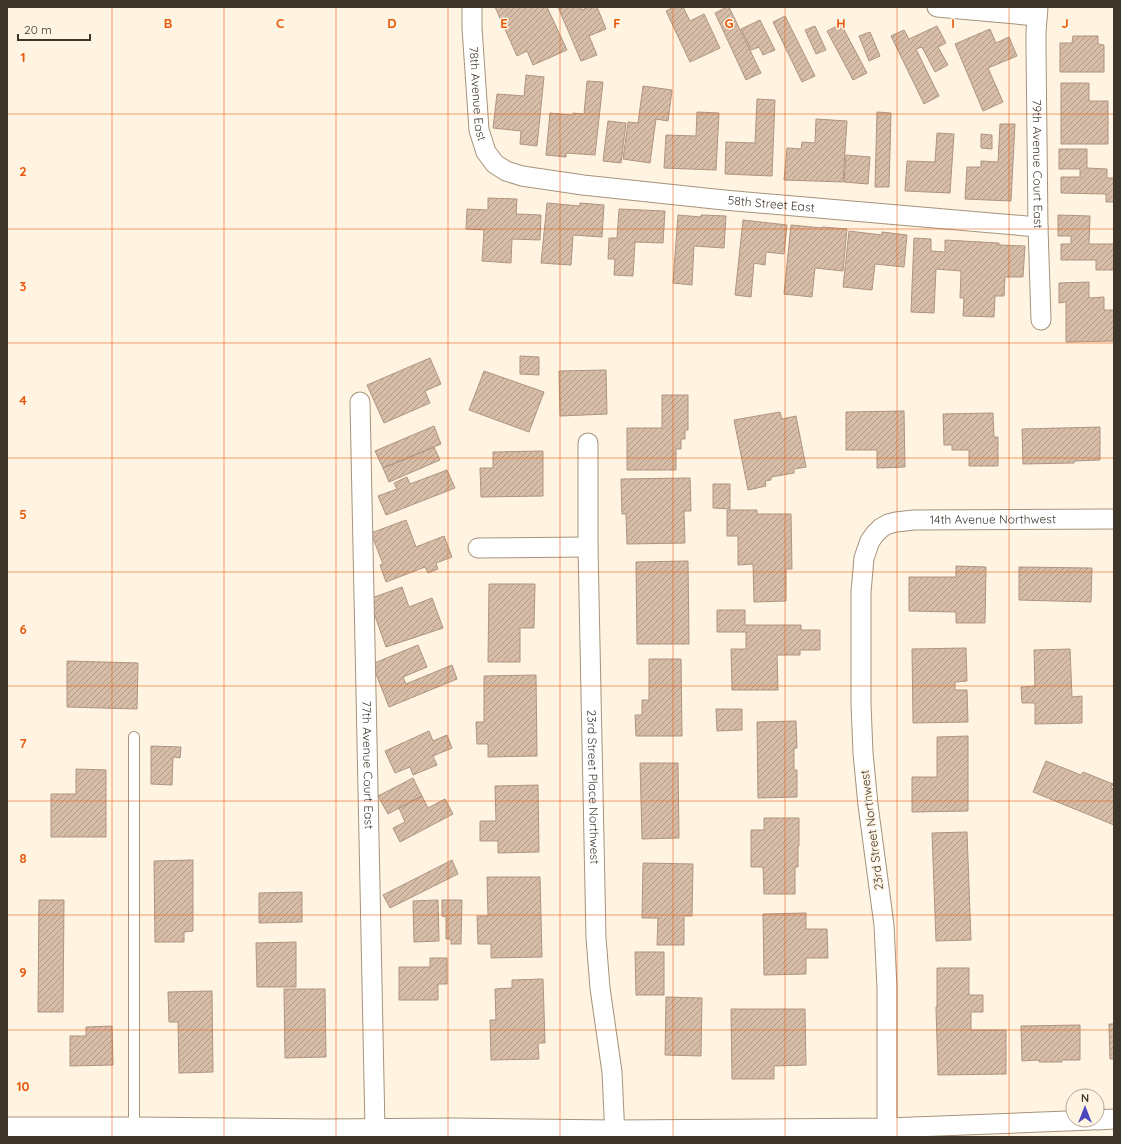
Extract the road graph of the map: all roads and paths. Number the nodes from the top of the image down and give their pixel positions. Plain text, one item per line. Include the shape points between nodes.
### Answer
1 (472, 7) edge
2 (937, 7) edge
3 (1038, 11) edge
4 (506, 171) joint
5 (1038, 227) junction
6 (1041, 320) dead end
7 (360, 402) dead end
8 (588, 443) dead end
9 (1114, 519) edge
10 (875, 534) joint
11 (588, 547) junction
12 (478, 548) dead end
13 (134, 737) dead end
14 (1065, 1121) edge
15 (7, 1127) edge
16 (134, 1127) junction
17 (887, 1128) junction
18 (375, 1129) junction
19 (325, 1133) edge
20 (615, 1134) edge

1 - 4 street, 78th Avenue East via 479,130 486,152 495,164
2 - 3 street
3 - 5 street, 79th Avenue Court East
4 - 5 street, 58th Street East via 522,176 606,188
5 - 6 street, 79th Avenue Court East
7 - 18 street, 77th Avenue Court East
8 - 11 street, 23rd Street Place Northwest
9 - 10 street, 14th Avenue Northwest via 914,520 888,524
10 - 17 street, 23rd Street Northwest via 866,550 862,576 862,704 868,805 884,925 887,988
11 - 12 street
11 - 20 street, 23rd Street Place Northwest via 596,938 612,1072
13 - 16 lane
14 - 17 street
15 - 16 street
16 - 19 street
17 - 20 street
18 - 19 street
18 - 20 street via 453,1128

